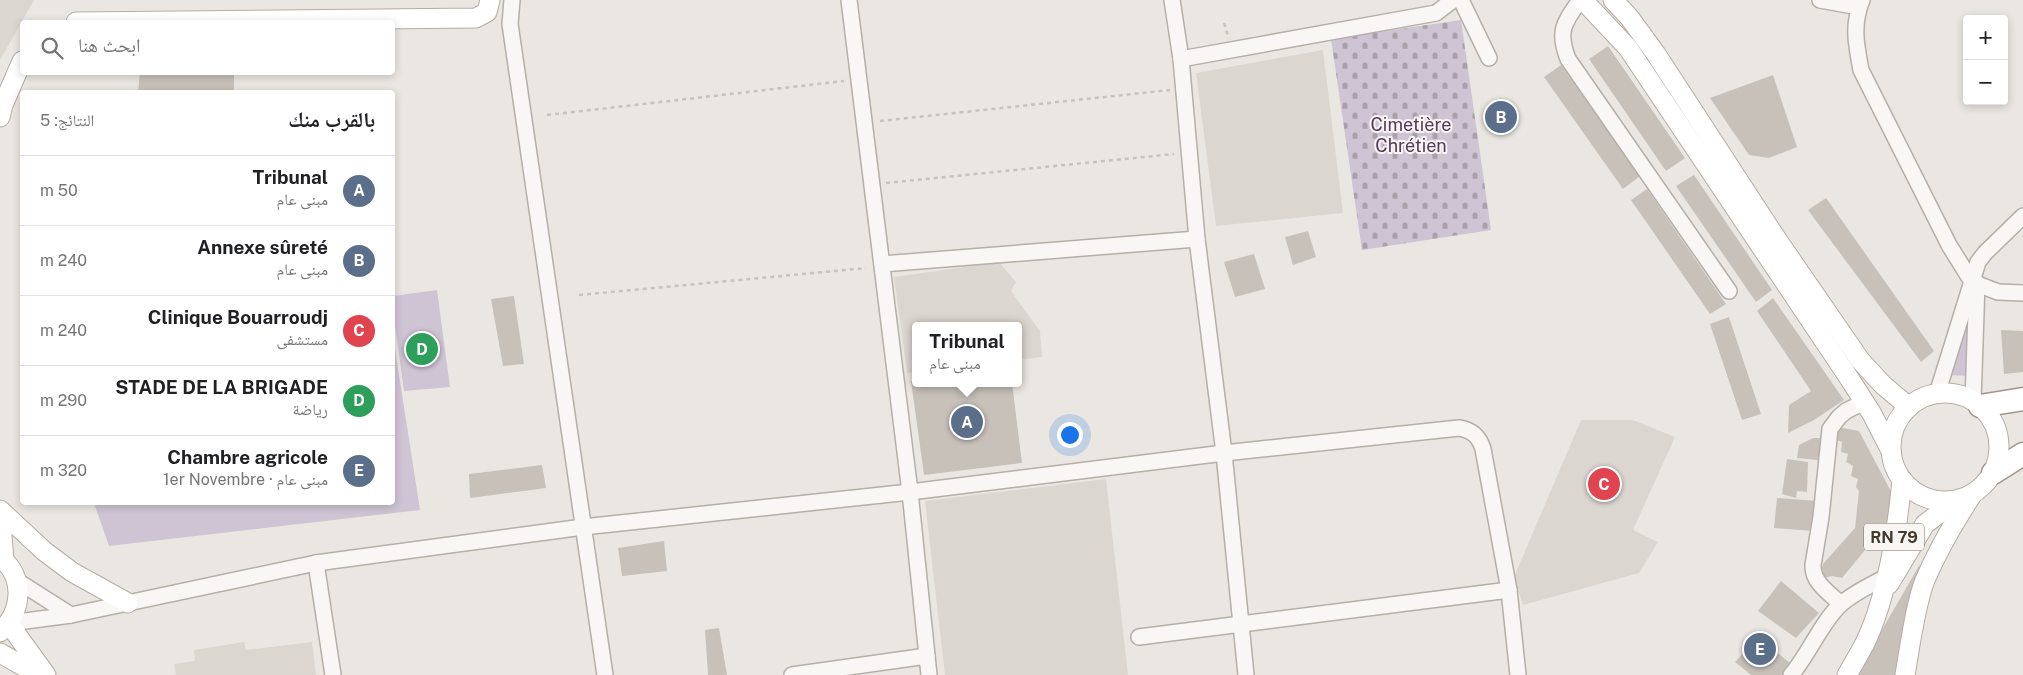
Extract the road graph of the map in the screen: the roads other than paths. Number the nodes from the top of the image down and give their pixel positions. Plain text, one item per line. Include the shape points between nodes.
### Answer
1 (512, 0) edge
2 (849, 0) edge
3 (1172, 0) edge
4 (1453, 0) edge
5 (1461, 0) edge
6 (1582, 0) edge
7 (1613, 0) edge
8 (1820, 0) edge
9 (1861, 4) edge
10 (488, 6) edge
11 (276, 20) edge
12 (510, 24) junction
13 (1181, 58) junction
14 (1489, 58) dead end
15 (20, 66) edge
16 (0, 117) edge
17 (2023, 216) edge
18 (1197, 239) junction
19 (882, 264) junction
20 (1974, 283) junction
21 (1729, 291) dead end
22 (2023, 293) edge
23 (1937, 394) junction
24 (2023, 400) edge
25 (1864, 402) junction
26 (1977, 404) junction
27 (1909, 407) junction
28 (1891, 451) junction
29 (1224, 454) junction
30 (2022, 457) edge
31 (1993, 473) junction
32 (1907, 485) junction
33 (910, 492) junction
34 (1964, 497) junction
35 (0, 511) edge
36 (1925, 524) junction
37 (582, 527) junction
38 (2, 558) edge
39 (316, 563) junction
40 (16, 580) junction
41 (1925, 582) junction
42 (1885, 585) junction
43 (1509, 590) junction
44 (128, 603) junction
45 (1841, 604) junction
46 (71, 615) junction
47 (1241, 623) junction
48 (6, 627) edge
49 (1139, 636) dead end
50 (0, 653) edge
51 (927, 656) junction
52 (39, 675) edge
53 (46, 675) edge
54 (333, 675) edge
55 (605, 675) edge
56 (792, 675) edge
57 (929, 675) edge
58 (1246, 675) edge
59 (1518, 675) edge
60 (1791, 675) edge
61 (1847, 675) edge
62 (1905, 675) edge

1 - 12 street
2 - 19 street
3 - 13 street
4 - 13 street via 1436,13
5 - 14 street
6 - 21 street via 1566,21 1562,42 1568,59
6 - 25 main road via 1628,48
7 - 27 main road via 1656,54 1860,360
8 - 9 street
9 - 20 street via 1856,15 1855,42 1861,70 1949,245
10 - 11 main road via 476,18
10 - 12 street
12 - 37 street
13 - 18 street
15 - 16 main road
17 - 20 street via 1978,262
18 - 19 street
18 - 29 street
19 - 33 street
20 - 22 street via 2008,294
20 - 23 street
20 - 26 street
23 - 26 main road via 1952,394
23 - 27 main road
24 - 26 highway
25 - 28 main road
25 - 45 street via 1846,411 1830,429 1813,565 1816,580
26 - 31 main road via 1990,416 1998,437 1998,459
27 - 28 main road via 1896,427
28 - 32 main road via 1895,467
29 - 33 street
29 - 43 street via 1459,428 1472,432 1484,449
29 - 47 street
30 - 31 highway
31 - 34 main road via 1984,486
32 - 34 main road via 1934,500
32 - 36 main road
32 - 42 main road, RN 79 via 1899,508
33 - 37 street
33 - 51 street
34 - 36 main road
34 - 41 main road
35 - 38 main road
35 - 44 main road via 72,572
36 - 41 main road
36 - 42 main road, RN 79
37 - 39 street
37 - 55 street
38 - 40 main road via 12,569
39 - 44 street
39 - 54 street
40 - 46 street
40 - 48 main road via 18,602
41 - 62 main road
42 - 45 street
42 - 61 main road, RN 79 via 1866,641
43 - 47 street
43 - 59 street
44 - 46 street
45 - 60 street
46 - 48 street
47 - 49 street
47 - 58 street
48 - 53 main road
50 - 52 main road
51 - 56 street
51 - 57 street

